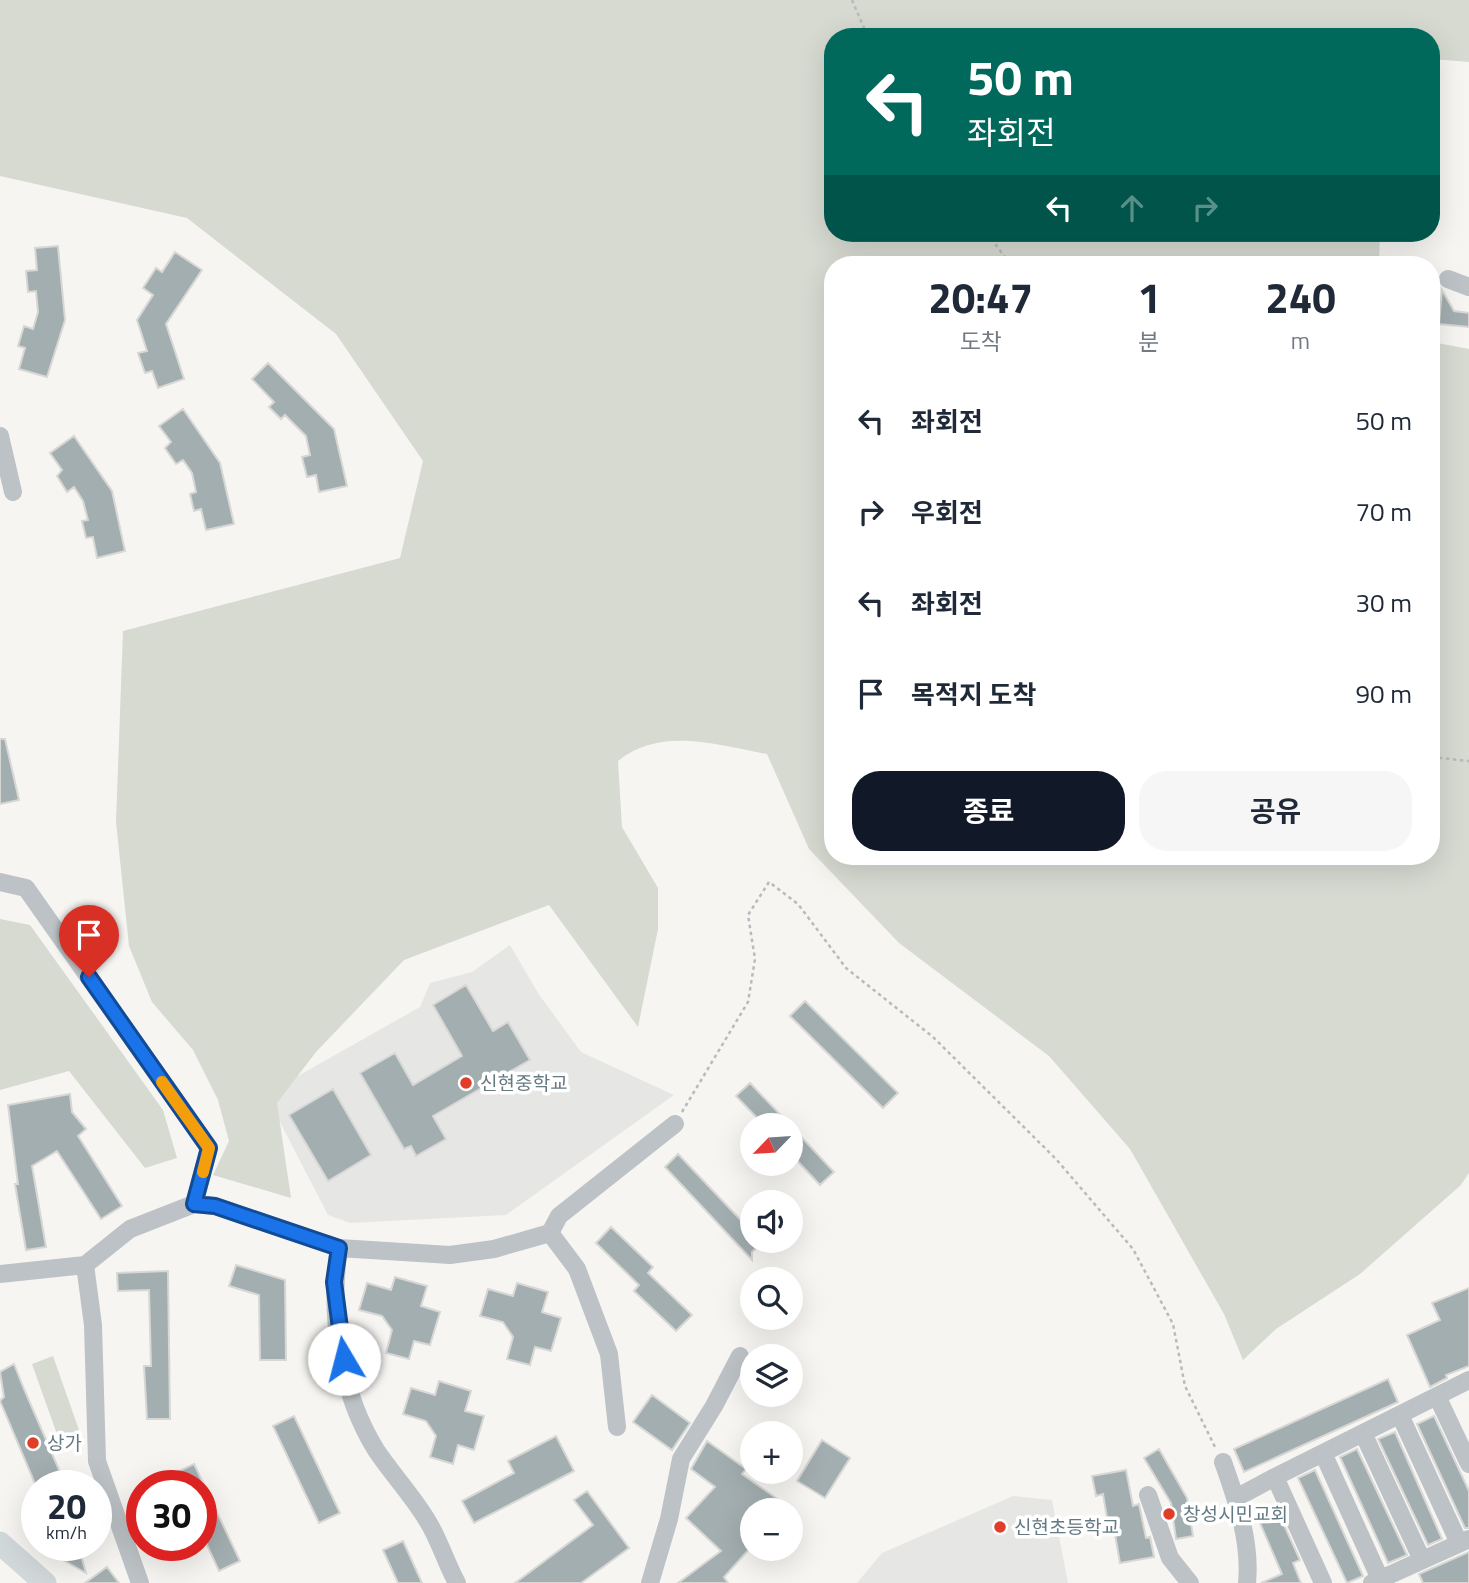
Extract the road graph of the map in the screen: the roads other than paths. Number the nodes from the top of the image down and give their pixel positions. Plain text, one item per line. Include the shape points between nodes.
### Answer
1 (1448, 278) dead end
2 (1469, 287) edge
3 (0, 436) edge
4 (13, 492) dead end
5 (0, 882) edge
6 (675, 1124) road end
7 (194, 1204) junction
8 (550, 1233) junction
9 (339, 1248) junction
10 (85, 1265) junction
11 (0, 1274) edge
12 (740, 1356) dead end
13 (1469, 1380) edge
14 (1437, 1396) junction
15 (1400, 1415) junction
16 (617, 1427) dead end
17 (1363, 1433) junction
18 (1324, 1453) junction
19 (1223, 1462) road end
20 (1469, 1464) edge
21 (1275, 1477) junction
22 (1148, 1495) dead end
23 (1236, 1498) junction
24 (0, 1525) edge
25 (1464, 1541) edge
26 (0, 1543) edge
27 (0, 1560) edge
28 (1422, 1560) junction
29 (36, 1575) edge
30 (1376, 1581) edge
31 (140, 1583) edge
32 (457, 1583) edge
33 (650, 1583) edge
34 (1190, 1583) edge
35 (1247, 1583) edge
36 (1323, 1583) edge

1 - 2 street
3 - 4 street
5 - 7 street via 26,888 209,1148
6 - 8 street via 559,1216
7 - 9 street via 215,1206
7 - 10 street via 130,1229
8 - 9 street via 494,1249 450,1255
8 - 16 street via 577,1269 609,1354
9 - 32 street via 334,1282 345,1381 352,1402 376,1450 428,1521
10 - 11 street
10 - 31 street via 93,1325 97,1461
12 - 33 street via 681,1459
13 - 14 street
14 - 15 street
14 - 20 street
15 - 17 street
15 - 25 street
17 - 18 street
17 - 28 street
18 - 21 street
18 - 30 street
19 - 23 street
21 - 23 street
21 - 36 street
22 - 34 street via 1170,1558
23 - 35 street via 1249,1560
24 - 29 main road
25 - 28 street
26 - 29 main road
27 - 29 main road
28 - 30 street

